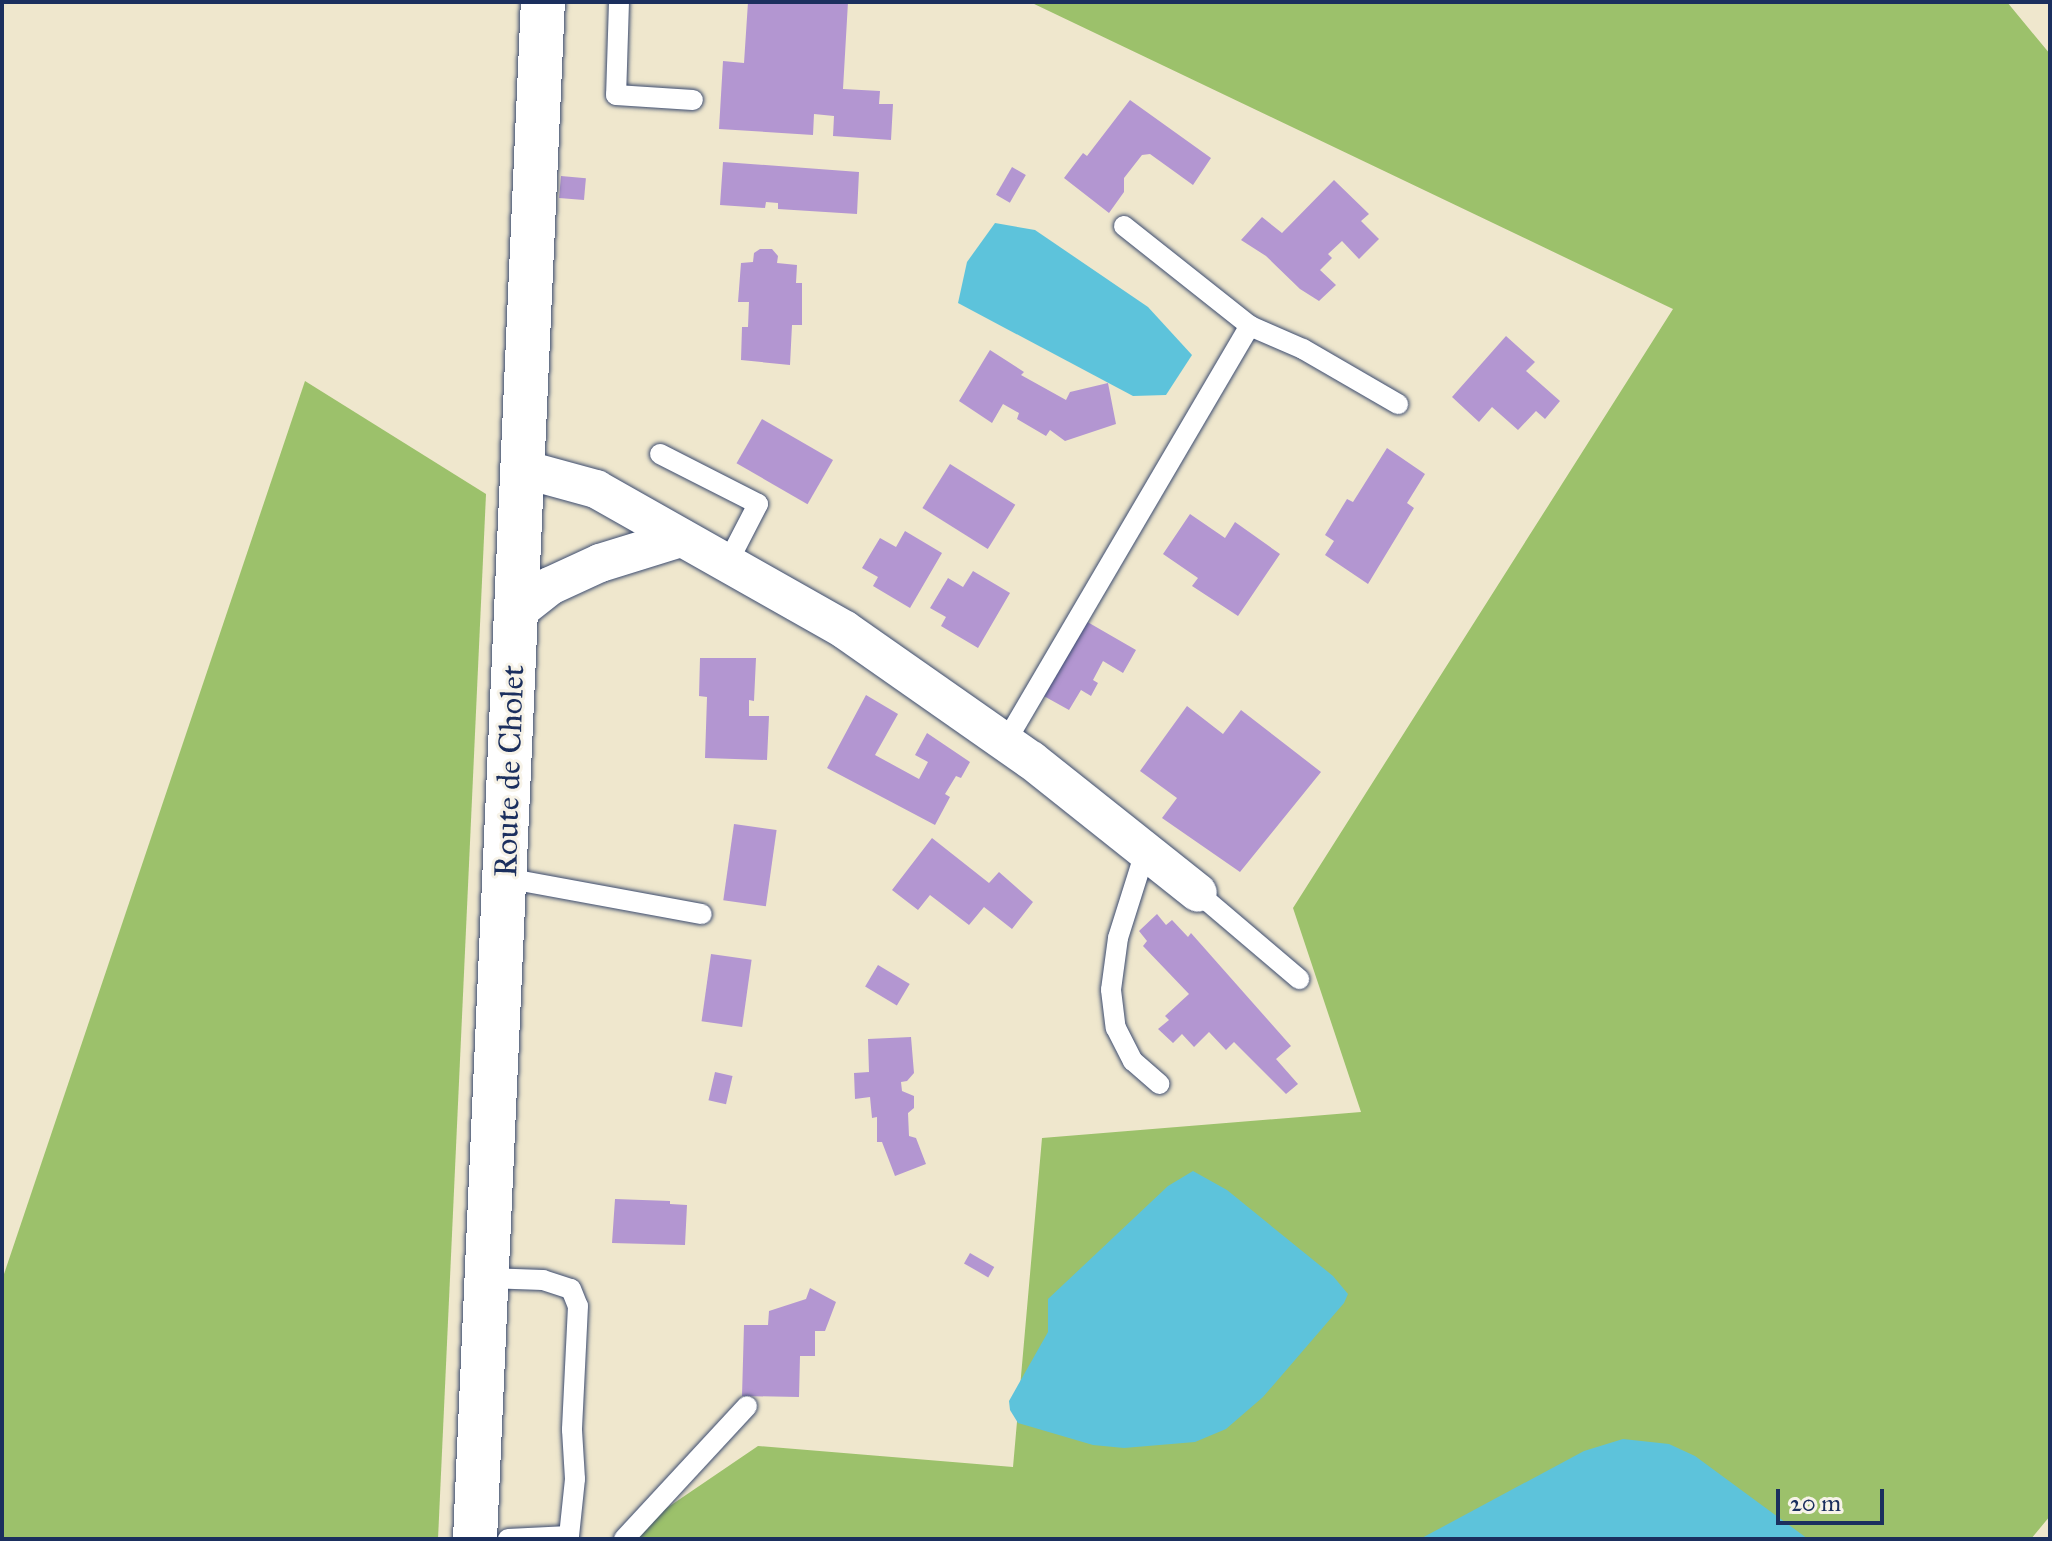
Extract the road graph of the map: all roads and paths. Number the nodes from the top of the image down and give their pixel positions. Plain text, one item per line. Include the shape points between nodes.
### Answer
1 (543, 2) edge
2 (619, 2) edge
3 (693, 100) dead end
4 (1124, 226) dead end
5 (1250, 326) junction
6 (1398, 404) dead end
7 (660, 454) dead end
8 (523, 469) junction
9 (681, 538) junction
10 (727, 564) junction
11 (517, 612) junction
12 (1005, 743) junction
13 (1146, 849) junction
14 (505, 878) junction
15 (1198, 893) joint
16 (702, 914) dead end
17 (1299, 979) dead end
18 (1159, 1084) dead end
19 (487, 1278) junction
20 (747, 1406) dead end
21 (578, 1538) edge
22 (475, 1539) edge
23 (508, 1539) edge
24 (624, 1539) edge

1 - 8 main road, Route de Cholet
2 - 3 lane via 616,95
4 - 5 lane
5 - 6 lane via 1303,349
5 - 12 lane
7 - 10 lane via 758,504
8 - 9 street via 596,489
8 - 11 main road, Route de Cholet
9 - 10 street
9 - 11 street via 600,563 550,586
10 - 12 street via 845,630
11 - 14 main road, Route de Cholet
12 - 13 street
13 - 15 street
13 - 18 lane via 1118,938 1111,990 1116,1028 1127,1050
14 - 16 lane
14 - 19 main road, Route de Cholet
15 - 17 lane
19 - 21 lane via 543,1280 571,1289 578,1306 572,1430
19 - 22 main road, Route de Cholet
20 - 24 lane
21 - 23 lane

